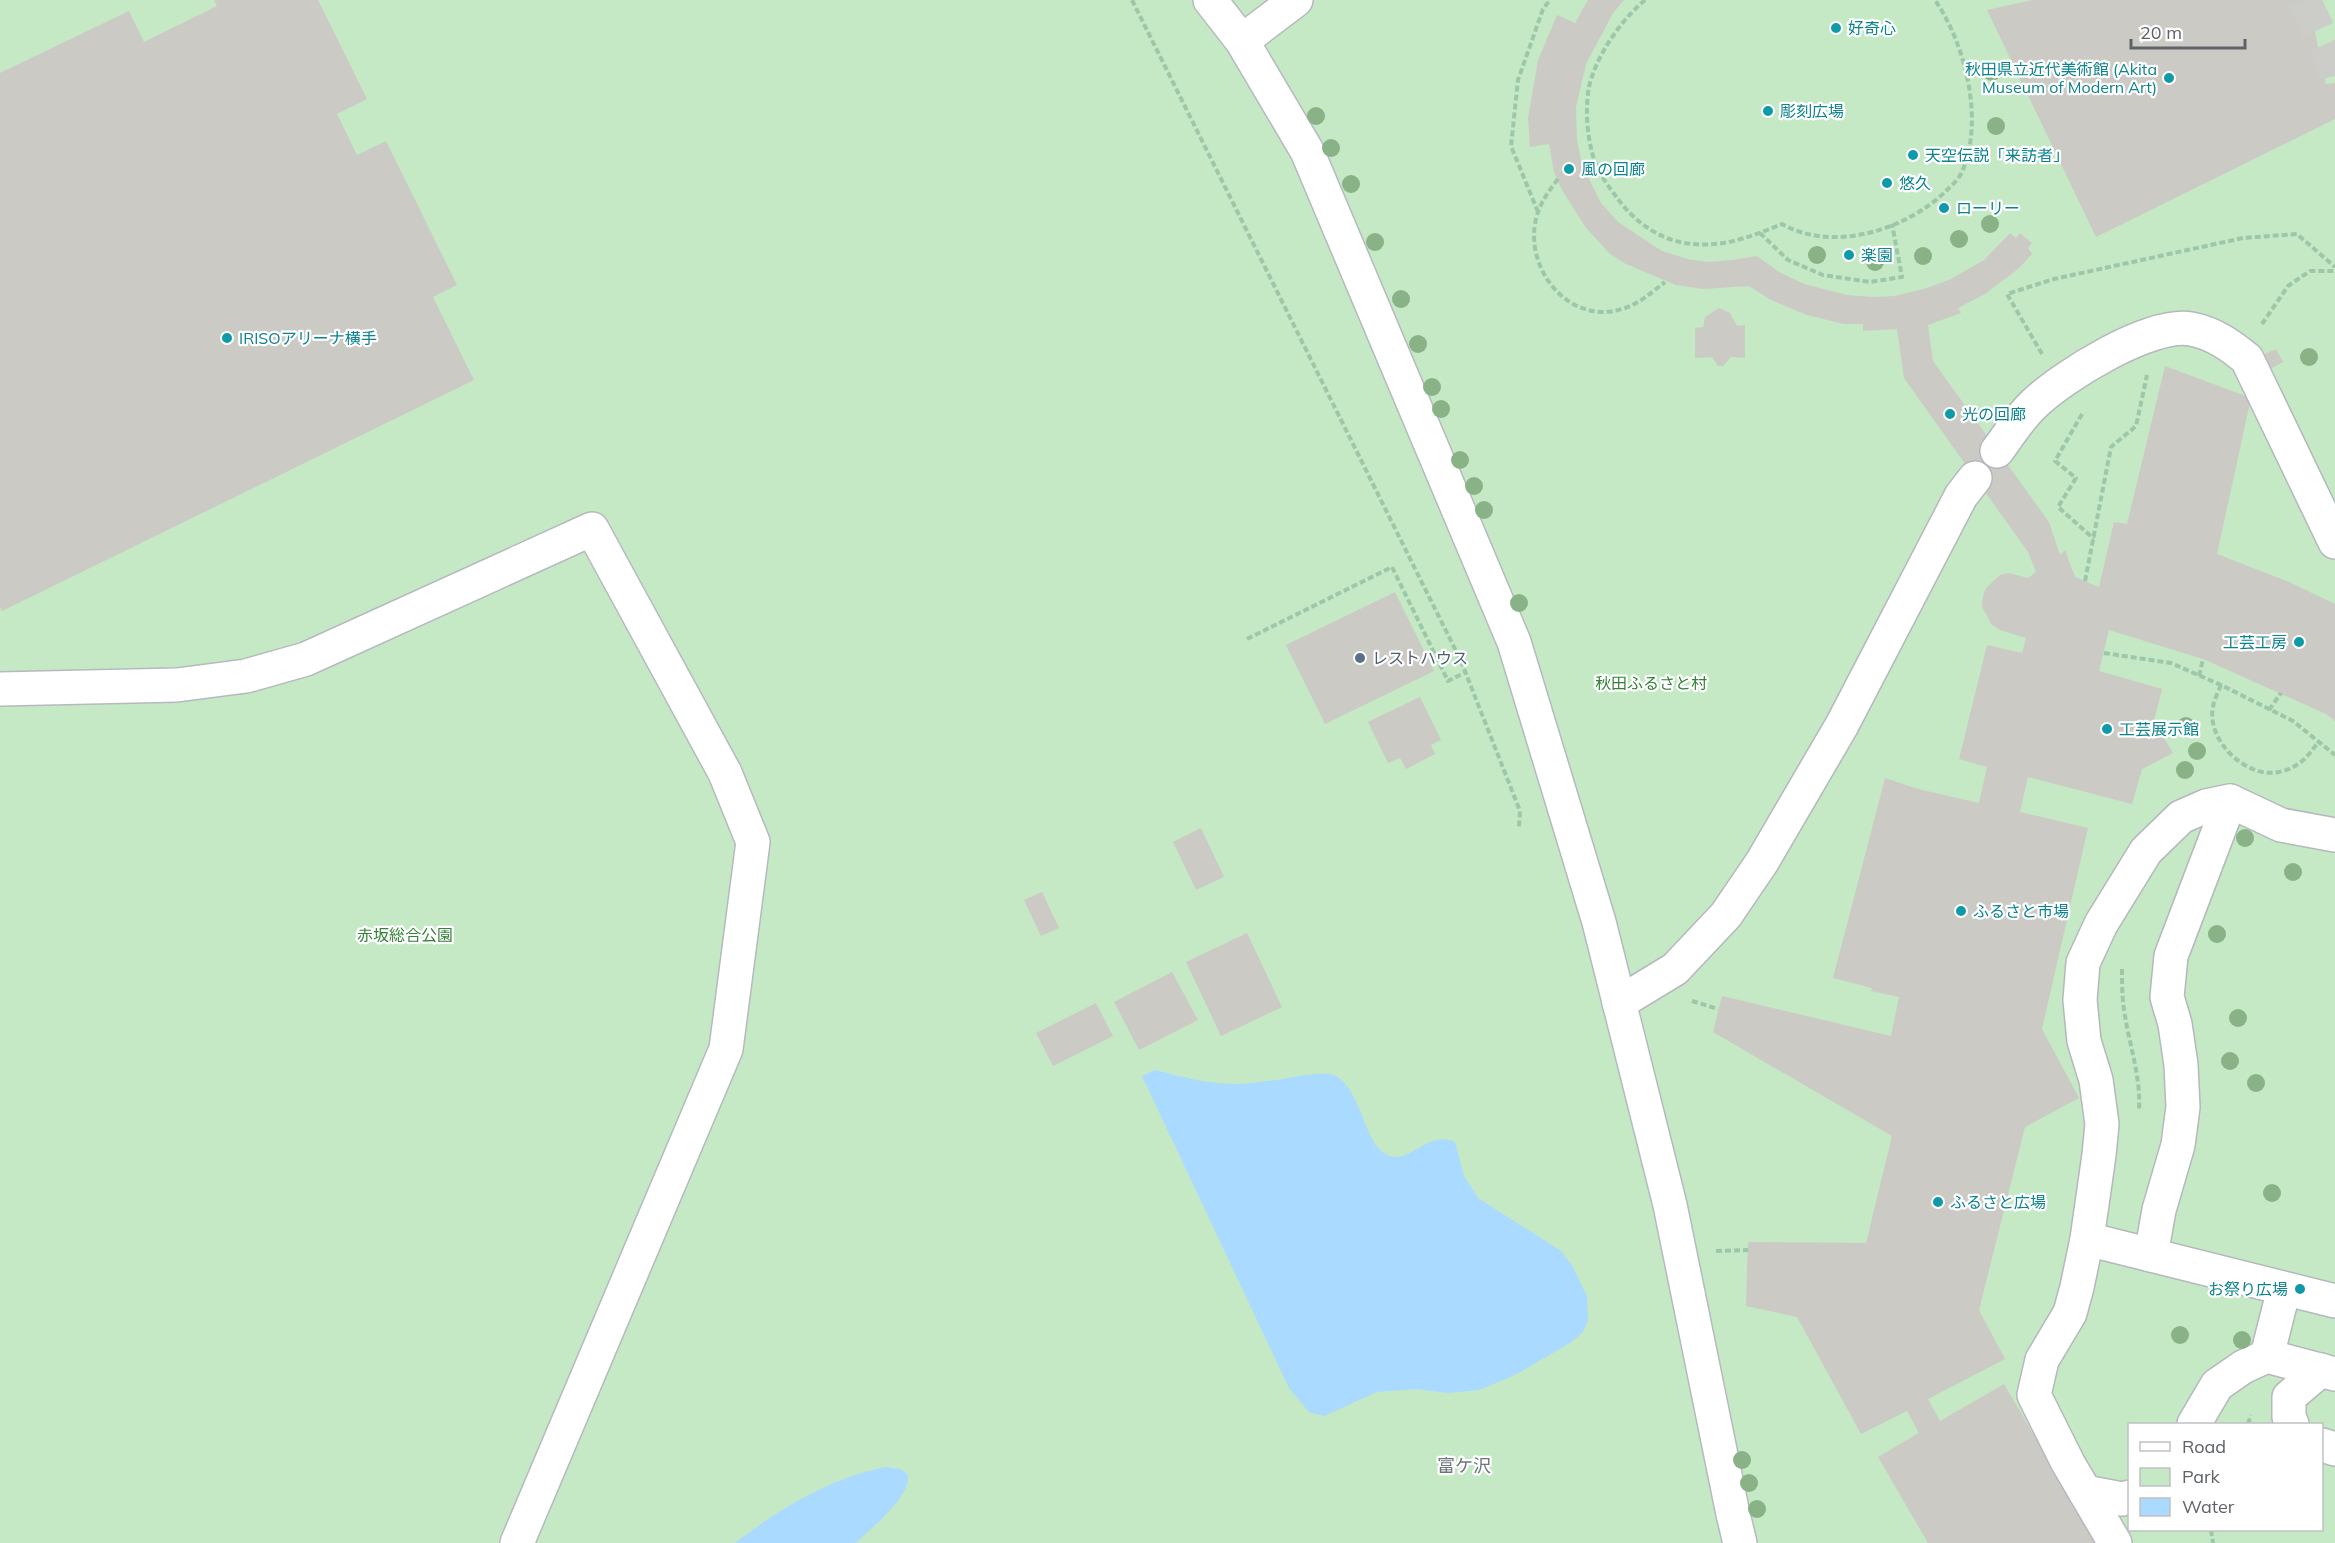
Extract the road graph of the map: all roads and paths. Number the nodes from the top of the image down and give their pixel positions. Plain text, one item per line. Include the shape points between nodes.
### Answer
1 (1132, 0) edge
2 (1209, 0) edge
3 (1296, 0) edge
4 (1550, 0) edge
5 (1645, 0) edge
6 (1935, 0) edge
7 (1242, 40) junction
8 (1557, 179) dead end
9 (1538, 212) junction
10 (1892, 224) junction
11 (1760, 233) junction
12 (2335, 269) edge
13 (1665, 282) dead end
14 (2270, 315) dead end
15 (2157, 332) junction
16 (2058, 382) junction
17 (1997, 451) dead end
18 (1975, 478) dead end
19 (2094, 539) junction
20 (2335, 542) edge
21 (2085, 581) dead end
22 (1247, 639) dead end
23 (2104, 653) dead end
24 (2203, 659) dead end
25 (1466, 672) junction
26 (2199, 676) junction
27 (2221, 685) junction
28 (0, 689) edge
29 (2281, 693) dead end
30 (2270, 710) junction
31 (2319, 742) junction
32 (2334, 753) edge
33 (2230, 801) junction
34 (1519, 826) dead end
35 (2335, 835) edge
36 (1618, 1003) junction
37 (2087, 1239) junction
38 (1748, 1250) dead end
39 (1708, 1252) dead end
40 (2151, 1255) junction
41 (2284, 1288) junction
42 (2335, 1301) edge
43 (2267, 1356) junction
44 (2328, 1372) edge
45 (2194, 1423) edge
46 (2291, 1423) edge
47 (2085, 1492) junction
48 (2128, 1498) edge
49 (517, 1543) edge
50 (1740, 1543) edge
51 (2115, 1543) edge

1 - 25 path
2 - 7 street
3 - 7 street
4 - 9 path via 1543,9 1518,80 1511,146
5 - 11 path via 1614,35 1589,87 1587,122 1593,157 1607,185 1629,214 1658,234 1684,243 1713,244 1736,242
6 - 10 path via 1956,39 1965,74 1972,108 1971,145 1960,176 1936,200
7 - 36 street via 1307,151 1514,642 1599,922
8 - 9 path
9 - 13 path via 1534,226 1540,267 1551,286 1579,307 1619,310 1647,297
10 - 11 path via 1852,236 1827,238 1806,235 1782,224
10 - 11 path via 1902,277 1870,282 1823,276 1788,260
12 - 14 path via 2310,271 2288,286
12 - 16 path via 2297,234 2243,238 2054,279 2007,294
15 - 16 street
15 - 19 path via 2136,426 2111,447
15 - 20 street via 2190,329 2226,342 2247,359
16 - 17 street via 2032,406
16 - 19 path via 2085,409 2055,461 2076,478 2058,507
18 - 36 street via 1961,496 1842,725 1762,862 1732,906 1675,969
19 - 21 path
22 - 25 path via 1392,567 1448,681
23 - 26 path via 2170,663
24 - 26 path
25 - 34 path via 1520,811
26 - 27 path
27 - 30 path
27 - 31 path via 2212,708 2215,732 2225,750 2241,762 2262,773 2278,773 2308,758
28 - 49 street via 177,685 246,676 306,659 592,529 725,773 753,842 726,1049
29 - 30 path
30 - 31 path via 2293,721
31 - 32 path
33 - 35 street via 2280,825
33 - 37 street via 2181,817 2146,851 2101,924 2083,963 2080,1000 2084,1041 2096,1080 2102,1124
33 - 40 street via 2171,956 2168,997 2181,1065 2183,1107 2178,1145
36 - 50 street via 1670,1205
37 - 40 street
37 - 47 street via 2070,1313 2042,1360 2034,1395
38 - 39 path
40 - 41 street
41 - 42 street
41 - 43 street
43 - 44 street
43 - 45 street via 2217,1385
44 - 46 street via 2289,1397
47 - 48 street
47 - 51 street

